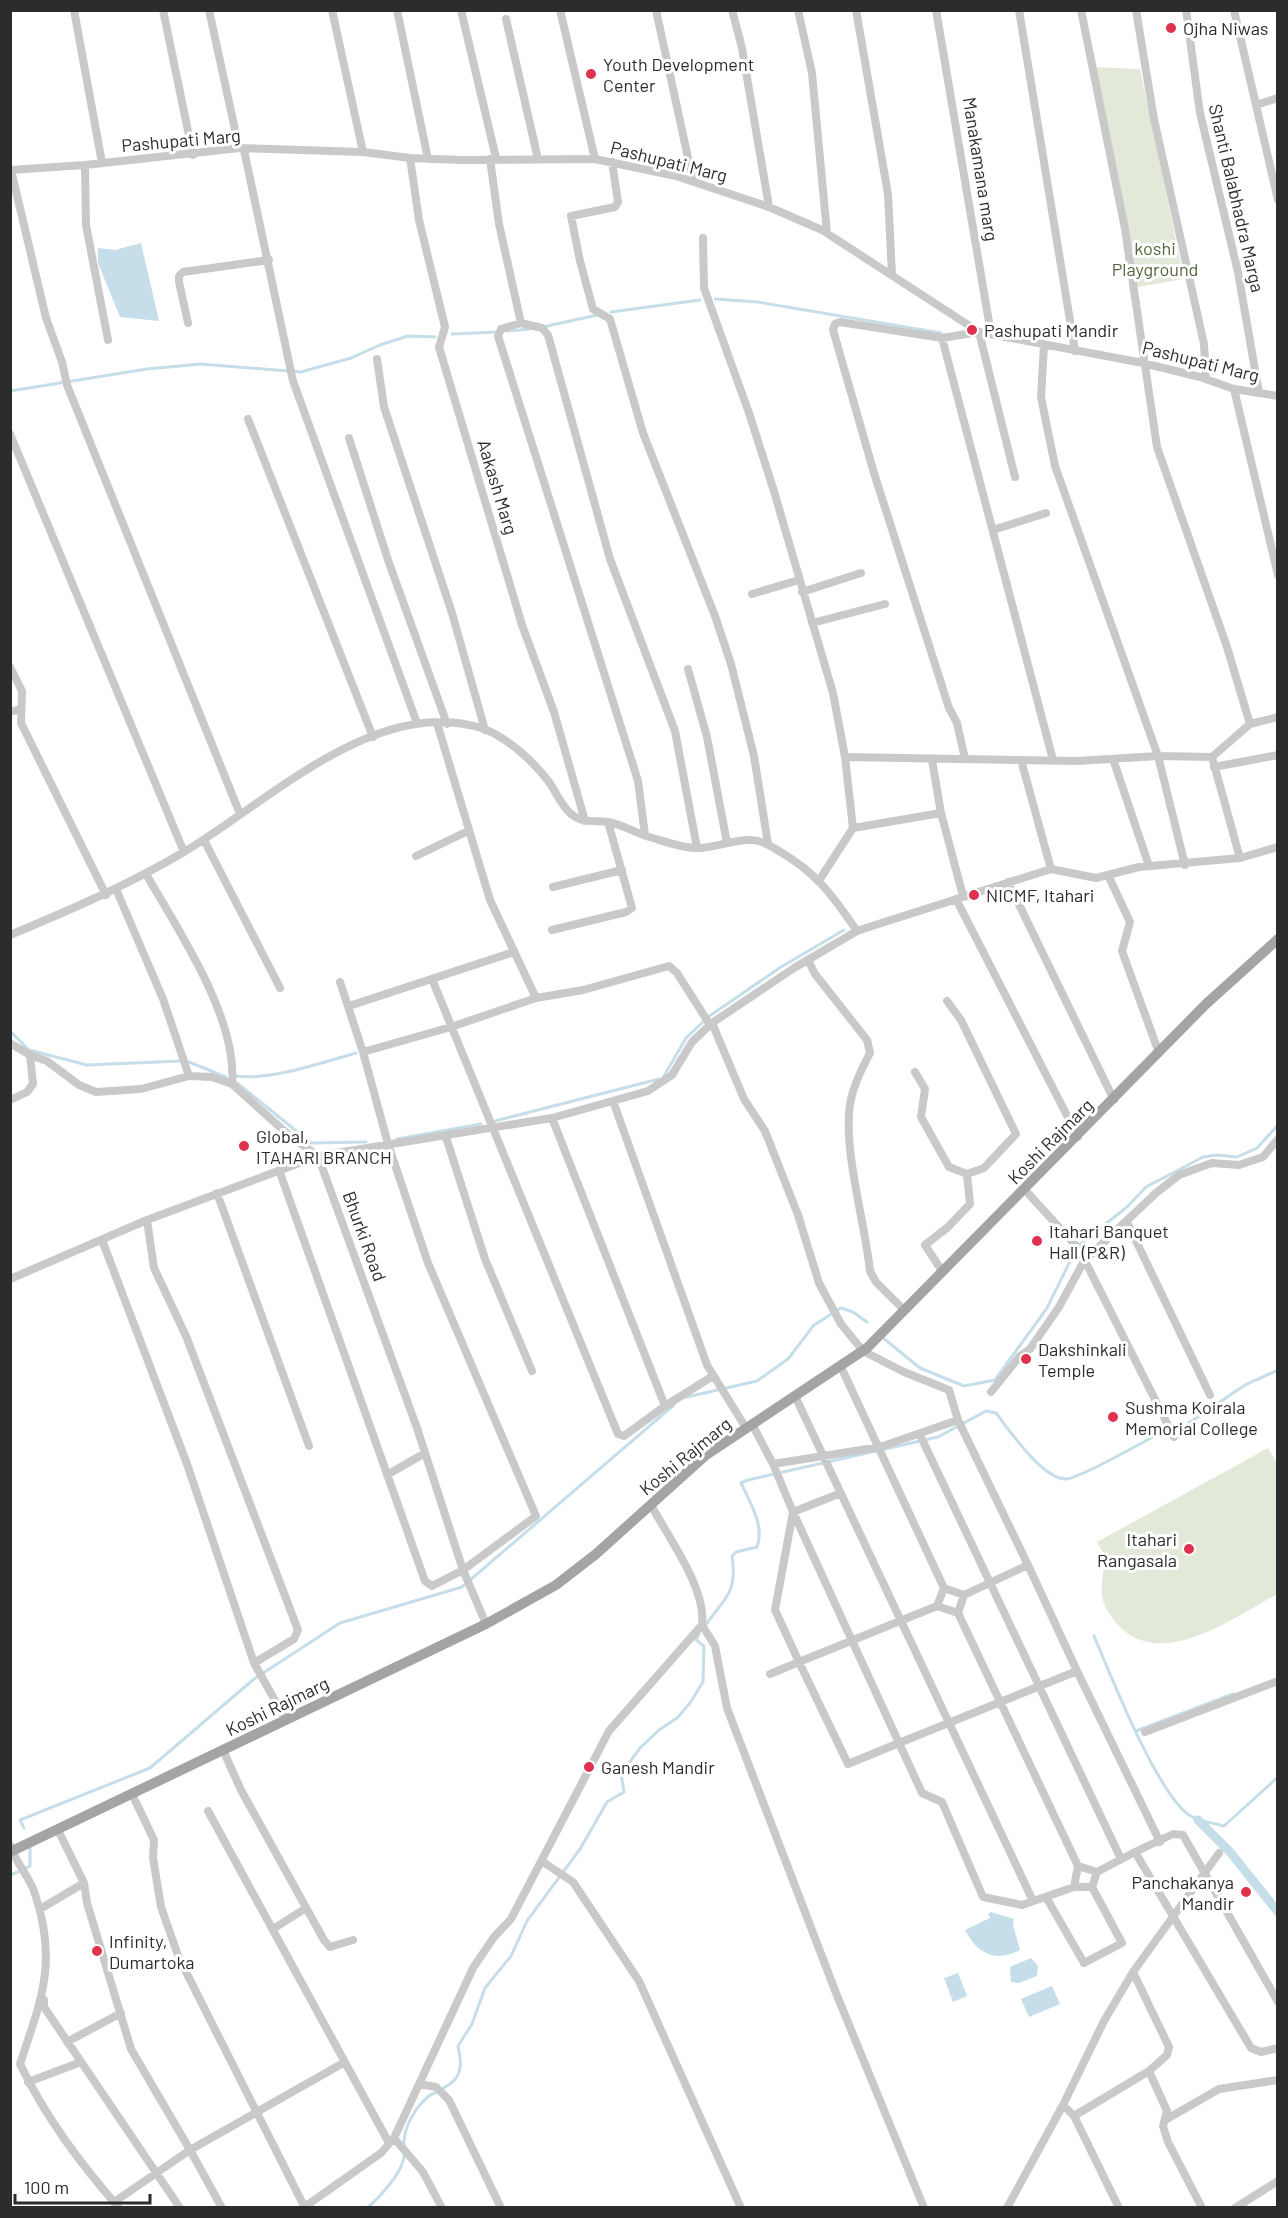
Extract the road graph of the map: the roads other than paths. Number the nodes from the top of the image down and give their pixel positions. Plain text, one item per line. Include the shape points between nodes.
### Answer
1 (74, 10) edge
2 (163, 10) edge
3 (209, 10) edge
4 (332, 10) edge
5 (397, 10) edge
6 (461, 10) edge
7 (560, 10) edge
8 (656, 10) edge
9 (732, 10) edge
10 (798, 10) edge
11 (856, 10) edge
12 (936, 10) edge
13 (1019, 10) edge
14 (1081, 10) edge
15 (1136, 10) edge
16 (1186, 10) edge
17 (1234, 10) edge
18 (506, 19) dead end
19 (1278, 98) edge
20 (1256, 105) junction
21 (242, 149) junction
22 (363, 152) junction
23 (193, 155) junction
24 (410, 158) junction
25 (493, 158) junction
26 (428, 159) junction
27 (538, 159) junction
28 (595, 159) junction
29 (612, 162) junction
30 (102, 163) junction
31 (85, 165) junction
32 (11, 170) edge
33 (693, 181) junction
34 (1278, 200) edge
35 (769, 207) junction
36 (827, 232) junction
37 (703, 238) dead end
38 (269, 260) junction
39 (892, 275) junction
40 (188, 323) dead end
41 (521, 323) junction
42 (979, 332) junction
43 (991, 334) junction
44 (942, 338) junction
45 (108, 340) dead end
46 (1044, 345) junction
47 (1075, 351) junction
48 (377, 359) dead end
49 (1143, 363) junction
50 (1206, 379) junction
51 (1234, 390) junction
52 (1259, 393) junction
53 (1278, 396) edge
54 (248, 419) dead end
55 (10, 434) edge
56 (349, 438) dead end
57 (1015, 477) dead end
58 (1046, 513) dead end
59 (993, 530) junction
60 (861, 573) dead end
61 (1278, 575) edge
62 (799, 580) junction
63 (802, 592) junction
64 (752, 594) dead end
65 (885, 604) dead end
66 (812, 623) junction
67 (10, 667) edge
68 (688, 669) dead end
69 (20, 709) junction
70 (10, 712) edge
71 (1278, 717) edge
72 (417, 723) junction
73 (437, 723) junction
74 (447, 724) junction
75 (1250, 724) junction
76 (485, 730) junction
77 (373, 737) junction
78 (1278, 755) edge
79 (1158, 756) junction
80 (845, 757) junction
81 (1212, 757) junction
82 (965, 759) junction
83 (1113, 759) junction
84 (932, 760) junction
85 (1021, 760) junction
86 (1053, 760) junction
87 (1214, 767) junction
88 (941, 813) junction
89 (240, 814) junction
90 (585, 821) junction
91 (608, 822) junction
92 (853, 828) junction
93 (468, 831) junction
94 (645, 836) junction
95 (204, 840) junction
96 (727, 843) junction
97 (768, 844) junction
98 (1278, 847) edge
99 (697, 848) junction
100 (184, 852) junction
101 (416, 856) dead end
102 (1240, 858) junction
103 (1185, 865) junction
104 (1149, 866) junction
105 (1051, 869) junction
106 (622, 870) junction
107 (146, 874) junction
108 (1108, 875) junction
109 (820, 879) junction
110 (1008, 882) junction
111 (553, 887) dead end
112 (116, 889) junction
113 (106, 895) junction
114 (959, 897) junction
115 (552, 930) dead end
116 (857, 931) junction
117 (10, 935) edge
118 (1278, 939) edge
119 (514, 952) junction
120 (809, 962) junction
121 (432, 979) junction
122 (340, 982) dead end
123 (280, 988) dead end
124 (536, 998) junction
125 (947, 1001) dead end
126 (349, 1006) junction
127 (711, 1024) junction
128 (451, 1027) junction
129 (10, 1043) edge
130 (363, 1052) junction
131 (1159, 1053) junction
132 (30, 1055) junction
133 (915, 1072) dead end
134 (189, 1076) junction
135 (232, 1084) junction
136 (10, 1100) edge
137 (1114, 1100) junction
138 (613, 1101) junction
139 (552, 1118) junction
140 (493, 1129) junction
141 (446, 1137) junction
142 (1078, 1137) junction
143 (1278, 1139) edge
144 (388, 1144) junction
145 (318, 1156) junction
146 (279, 1170) junction
147 (967, 1174) junction
148 (1025, 1190) junction
149 (217, 1193) junction
150 (147, 1220) junction
151 (1127, 1222) junction
152 (102, 1240) junction
153 (1084, 1261) junction
154 (942, 1271) junction
155 (10, 1279) edge
156 (904, 1310) junction
157 (865, 1349) junction
158 (841, 1367) junction
159 (532, 1371) dead end
160 (714, 1378) junction
161 (991, 1392) dead end
162 (1210, 1395) dead end
163 (795, 1396) junction
164 (665, 1406) junction
165 (959, 1423) junction
166 (749, 1426) junction
167 (1174, 1437) dead end
168 (921, 1438) junction
169 (309, 1446) dead end
170 (881, 1450) junction
171 (424, 1453) junction
172 (825, 1460) junction
173 (776, 1470) junction
174 (387, 1475) junction
175 (841, 1493) junction
176 (651, 1505) junction
177 (793, 1512) junction
178 (1028, 1565) junction
179 (464, 1573) junction
180 (991, 1583) junction
181 (944, 1588) junction
182 (964, 1595) junction
183 (937, 1606) junction
184 (958, 1613) junction
185 (901, 1621) junction
186 (486, 1624) junction
187 (704, 1628) junction
188 (852, 1640) junction
189 (799, 1662) junction
190 (255, 1666) junction
191 (1077, 1671) junction
192 (770, 1674) dead end
193 (1278, 1681) edge
194 (1039, 1686) junction
195 (999, 1703) junction
196 (286, 1720) junction
197 (949, 1723) junction
198 (1145, 1732) dead end
199 (899, 1743) junction
200 (223, 1750) junction
201 (132, 1794) junction
202 (208, 1811) dead end
203 (58, 1830) junction
204 (1160, 1842) junction
205 (11, 1849) edge
206 (1135, 1852) junction
207 (1219, 1853) dead end
208 (1121, 1859) junction
209 (543, 1862) junction
210 (1078, 1866) junction
211 (1097, 1872) junction
212 (1205, 1872) junction
213 (84, 1883) junction
214 (1074, 1887) junction
215 (1092, 1887) junction
216 (1046, 1897) junction
217 (1033, 1901) junction
218 (306, 1908) junction
219 (39, 1909) junction
220 (1173, 1917) junction
221 (273, 1929) junction
222 (353, 1940) dead end
223 (1133, 1972) junction
224 (45, 1991) junction
225 (1278, 2002) edge
226 (121, 2013) junction
227 (67, 2042) junction
228 (1278, 2048) edge
229 (81, 2062) junction
230 (345, 2062) junction
231 (1149, 2071) junction
232 (1278, 2080) edge
233 (28, 2082) junction
234 (419, 2084) junction
235 (1063, 2105) junction
236 (256, 2111) junction
237 (1074, 2116) junction
238 (1167, 2119) junction
239 (398, 2144) junction
240 (190, 2150) junction
241 (156, 2172) junction
242 (1278, 2181) edge
243 (116, 2205) edge
244 (304, 2207) edge
245 (180, 2208) edge
246 (222, 2208) edge
247 (442, 2208) edge
248 (501, 2208) edge
249 (741, 2208) edge
250 (924, 2208) edge
251 (1007, 2208) edge
252 (1119, 2208) edge
253 (1202, 2208) edge
254 (1235, 2208) edge

1 - 30 street
2 - 23 street
3 - 21 street
4 - 22 street
5 - 26 street
6 - 25 street
7 - 28 street
8 - 33 street
9 - 35 street
10 - 36 street via 812,73
11 - 39 street via 888,194
12 - 43 street, Manakamana marg
13 - 47 street
14 - 49 street via 1125,228
15 - 50 street via 1154,119 1204,344
16 - 52 street, Shanti Balabhadra Marga via 1200,113 1238,272
17 - 20 street
18 - 27 street
19 - 20 street
20 - 34 street
21 - 22 street, Pashupati Marg
21 - 23 street, Pashupati Marg
21 - 38 street
22 - 24 street, Pashupati Marg
23 - 30 street, Pashupati Marg
24 - 26 street, Pashupati Marg
24 - 90 street, Aakash Marg via 419,220 445,327 439,347
25 - 26 street, Pashupati Marg
25 - 27 street, Pashupati Marg
25 - 41 street via 499,224
27 - 28 street, Pashupati Marg
28 - 29 street, Pashupati Marg
29 - 33 street, Pashupati Marg
29 - 97 street via 618,202 615,207 571,216 580,261 593,309 610,319 643,433 731,664 754,756
30 - 31 street, Pashupati Marg
31 - 32 street, Pashupati Marg
31 - 45 street via 86,225
32 - 89 street via 46,318 66,381
33 - 35 street, Pashupati Marg
35 - 36 street, Pashupati Marg
36 - 39 street, Pashupati Marg
37 - 62 street via 704,288 750,413
38 - 40 street via 183,272 179,282
38 - 72 street via 292,371
39 - 42 street, Pashupati Marg
41 - 94 street via 499,332 638,781
41 - 99 street via 539,327 548,335 610,559 675,731
42 - 43 street, Pashupati Marg
42 - 44 street
42 - 57 street
43 - 46 street, Pashupati Marg
44 - 59 street
44 - 82 street via 840,322 833,327 874,473 957,723
46 - 47 street, Pashupati Marg
46 - 79 street via 1041,397 1055,466
47 - 49 street, Pashupati Marg
48 - 76 street via 384,407 452,614
49 - 50 street, Pashupati Marg
49 - 75 street via 1157,447
50 - 51 street, Pashupati Marg
51 - 52 street, Pashupati Marg
51 - 61 street
52 - 53 street, Pashupati Marg
54 - 77 street
55 - 100 street
56 - 74 street
58 - 59 street
59 - 86 street
60 - 63 street
62 - 63 street
62 - 64 street
63 - 66 street
65 - 66 street
66 - 80 street via 833,693
67 - 69 street via 21,691
68 - 96 street via 707,737
69 - 70 street
69 - 113 street via 21,723
71 - 75 street
72 - 73 street
72 - 77 street
73 - 74 street
73 - 93 street
74 - 76 street
75 - 81 street
76 - 90 street via 525,757 548,780 571,813
77 - 89 street via 309,765
78 - 87 street
79 - 81 street
79 - 83 street
79 - 103 street
80 - 84 street
80 - 92 street
81 - 87 street
82 - 84 street
82 - 85 street
83 - 86 street
83 - 104 street
84 - 88 street
85 - 86 street
85 - 105 street
87 - 102 street
88 - 92 street
88 - 114 street
89 - 95 street
90 - 91 street
91 - 94 street
91 - 106 street
92 - 109 street
93 - 101 street
93 - 119 street via 490,900
94 - 99 street
95 - 100 street
95 - 123 street
96 - 97 street via 753,839
96 - 99 street
97 - 109 street
98 - 102 street
100 - 107 street
102 - 103 street
103 - 104 street
104 - 108 street
105 - 108 street via 1095,878
105 - 110 street
106 - 111 street
106 - 115 street via 631,910
107 - 112 street
107 - 135 street via 216,1003 224,1026
108 - 131 street via 1130,922 1122,951
109 - 116 street
110 - 114 street
110 - 137 street
112 - 113 street
112 - 134 street via 164,999
113 - 117 street
114 - 116 street
114 - 142 street
116 - 120 street
118 - 131 main road, Koshi Rajmarg
119 - 121 street
119 - 124 street
120 - 127 street
120 - 156 street via 867,1041 870,1053 856,1080 849,1114 851,1146 870,1271
121 - 126 street
121 - 128 street
122 - 126 street
124 - 127 street via 583,990 669,966
124 - 128 street
125 - 147 street via 961,1020 1016,1134 984,1168
126 - 130 street
127 - 138 street via 692,1042 672,1075 661,1084
127 - 157 street via 744,1099 765,1131 827,1302
128 - 130 street
128 - 140 street
129 - 132 street
130 - 144 street
131 - 137 main road, Koshi Rajmarg
132 - 134 street via 96,1092 141,1089
132 - 136 street via 33,1084 27,1092
133 - 147 street via 925,1089 921,1117 950,1167
134 - 135 street via 212,1077
135 - 145 street
137 - 142 main road, Koshi Rajmarg
138 - 139 street
138 - 160 street
139 - 140 street
139 - 164 street
140 - 141 street
140 - 164 street via 618,1434 624,1436
141 - 144 street
141 - 159 street via 485,1259
142 - 148 main road, Koshi Rajmarg
143 - 151 street via 1255,1160 1239,1165 1212,1163 1179,1175
144 - 145 street
144 - 179 street via 428,1263 536,1516
145 - 146 street
145 - 171 street, Bhurki Road
146 - 149 street
146 - 174 street
147 - 154 street via 970,1204 924,1247
148 - 153 street via 1079,1249
148 - 154 main road, Koshi Rajmarg
149 - 150 street
149 - 169 street
150 - 152 street
150 - 190 street via 154,1268 186,1336 298,1630 294,1639
151 - 153 street
151 - 162 street
152 - 155 street
152 - 190 street via 187,1464
153 - 161 street via 1030,1349
153 - 167 street
154 - 156 main road, Koshi Rajmarg
156 - 157 main road, Koshi Rajmarg
157 - 158 main road, Koshi Rajmarg
157 - 165 street via 904,1372 949,1390
158 - 163 main road, Koshi Rajmarg
158 - 170 street
160 - 164 street
160 - 166 street
163 - 166 main road, Koshi Rajmarg
163 - 172 street
165 - 168 street
165 - 178 street
166 - 173 street
166 - 176 main road, Koshi Rajmarg via 706,1455
168 - 170 street
168 - 180 street
170 - 172 street
170 - 181 street
171 - 174 street
171 - 179 street, Bhurki Road
172 - 173 street
172 - 175 street
173 - 177 street
174 - 179 street via 428,1586
175 - 177 street
175 - 185 street
176 - 186 main road, Koshi Rajmarg via 556,1585
176 - 187 street via 700,1595
177 - 188 street
177 - 189 street via 775,1610
178 - 180 street
178 - 191 street
179 - 186 street, Bhurki Road
180 - 182 street
180 - 194 street
181 - 182 street
181 - 183 street
182 - 184 street
183 - 184 street
183 - 185 street
184 - 195 street
185 - 188 street
185 - 197 street
186 - 196 main road, Koshi Rajmarg
187 - 209 street via 609,1731
187 - 250 street via 714,1646 727,1708 836,1993
188 - 189 street
188 - 199 street
189 - 192 street
189 - 199 street via 848,1764
190 - 196 street
191 - 194 street
191 - 204 street
193 - 198 street
194 - 195 street
194 - 208 street
195 - 197 street
195 - 210 street
196 - 200 main road, Koshi Rajmarg
197 - 199 street
197 - 217 street
199 - 217 street via 922,1793 942,1803 983,1897 1022,1905
200 - 201 main road, Koshi Rajmarg
200 - 218 street
201 - 203 main road, Koshi Rajmarg
201 - 236 street via 154,1840 161,1907 179,1958
202 - 221 street
203 - 205 main road, Koshi Rajmarg
203 - 213 street
204 - 206 street
204 - 212 street via 1173,1834 1183,1835
205 - 219 street via 35,1892
206 - 208 street
206 - 220 street
207 - 212 street
208 - 211 street
209 - 234 street via 511,1919 473,1968
209 - 249 street via 562,1874 592,1909 639,1981
210 - 211 street
210 - 214 street
211 - 215 street
212 - 220 street
212 - 225 street
213 - 219 street
213 - 226 street
214 - 215 street
214 - 216 street
215 - 216 street via 1122,1943 1084,1963
216 - 217 street
218 - 221 street
218 - 222 street via 330,1947
219 - 224 street via 47,1954
220 - 223 street
220 - 228 street via 1251,2048 1261,2052
221 - 230 street
223 - 231 street via 1169,2047 1167,2055
223 - 235 street
224 - 227 street via 44,2007
224 - 233 street via 20,2064
226 - 227 street
226 - 240 street via 131,2049
227 - 229 street
229 - 233 street
229 - 241 street
230 - 236 street
230 - 239 street
231 - 237 street
231 - 238 street
232 - 238 street via 1219,2089
233 - 243 street via 63,2140
234 - 239 street
234 - 248 street via 439,2089 460,2119
235 - 237 street
235 - 251 street
236 - 240 street
236 - 244 street
237 - 252 street
238 - 253 street via 1163,2126 1168,2142
239 - 244 street
239 - 247 street via 423,2172
240 - 241 street
240 - 246 street
241 - 243 street
241 - 245 street
242 - 254 street

